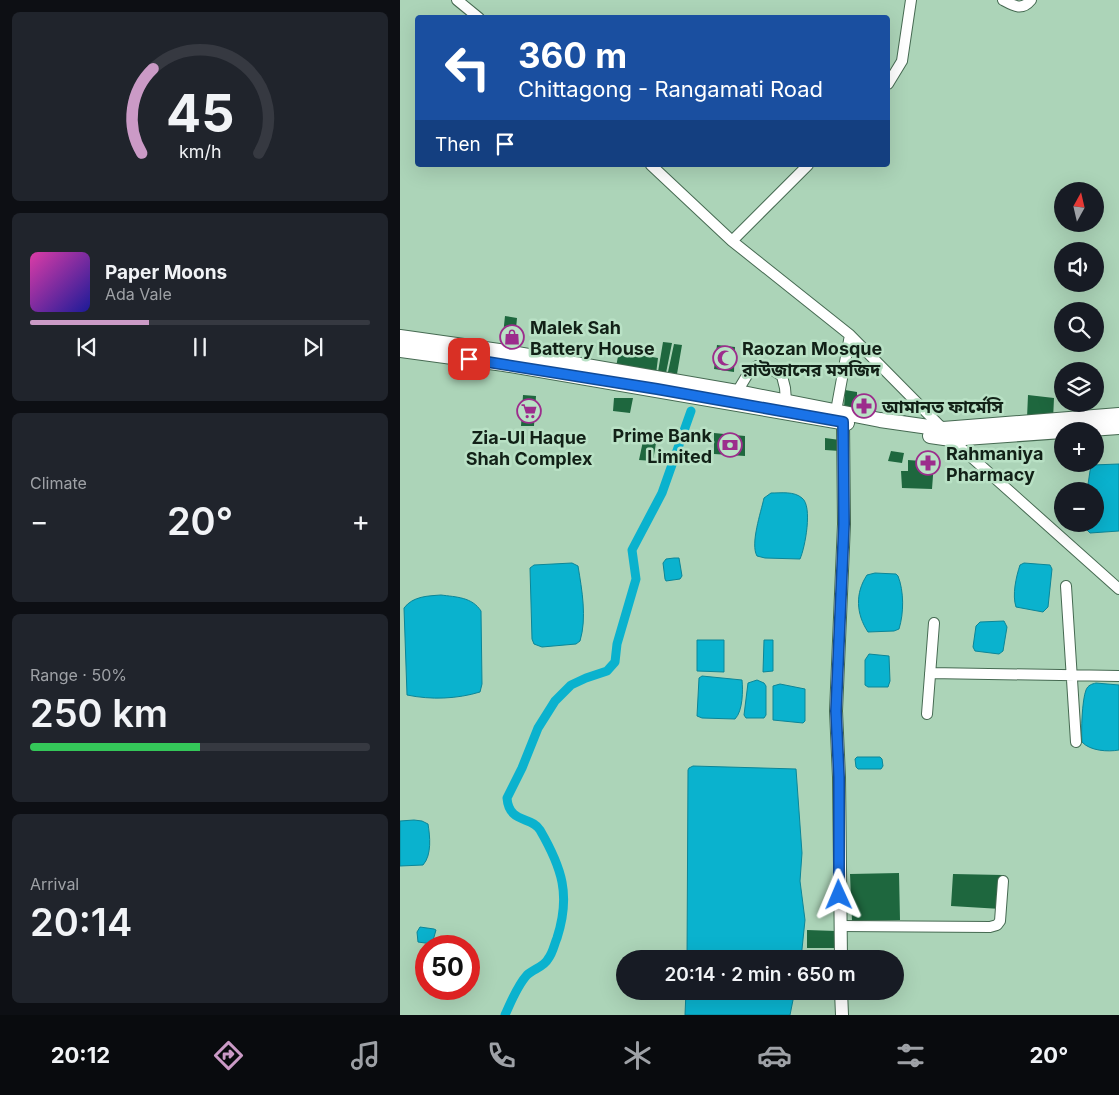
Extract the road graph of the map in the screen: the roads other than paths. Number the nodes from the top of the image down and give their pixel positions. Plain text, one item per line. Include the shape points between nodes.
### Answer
1 (457, 0) edge
2 (911, 0) edge
3 (1003, 0) edge
4 (1031, 0) edge
5 (475, 15) edge
6 (890, 81) edge
7 (653, 167) edge
8 (806, 167) edge
9 (732, 240) junction
10 (850, 336) junction
11 (400, 337) edge
12 (400, 350) edge
13 (737, 392) junction
14 (786, 401) junction
15 (1119, 416) edge
16 (839, 417) junction
17 (1119, 427) edge
18 (947, 434) junction
19 (1066, 586) dead end
20 (1119, 589) edge
21 (934, 623) dead end
22 (930, 673) junction
23 (1072, 675) junction
24 (1119, 676) edge
25 (927, 714) dead end
26 (1076, 742) dead end
27 (1003, 881) dead end
28 (840, 926) junction
29 (841, 950) edge
30 (841, 1000) edge
31 (842, 1015) edge

1 - 5 street
2 - 6 street via 902,62
3 - 4 street via 1018,7 1026,6
7 - 9 street
8 - 9 street
9 - 10 street
10 - 16 street
10 - 18 street
11 - 13 highway
12 - 16 highway
13 - 14 highway
13 - 14 street via 749,372 757,366 782,376
14 - 16 highway
15 - 18 highway
16 - 18 highway via 880,420
16 - 28 main road via 844,524 836,711
17 - 18 highway
18 - 20 street
19 - 23 street
21 - 22 street
22 - 23 street
22 - 25 street
23 - 24 street
23 - 26 street
27 - 28 street via 998,925
28 - 29 main road
30 - 31 main road

